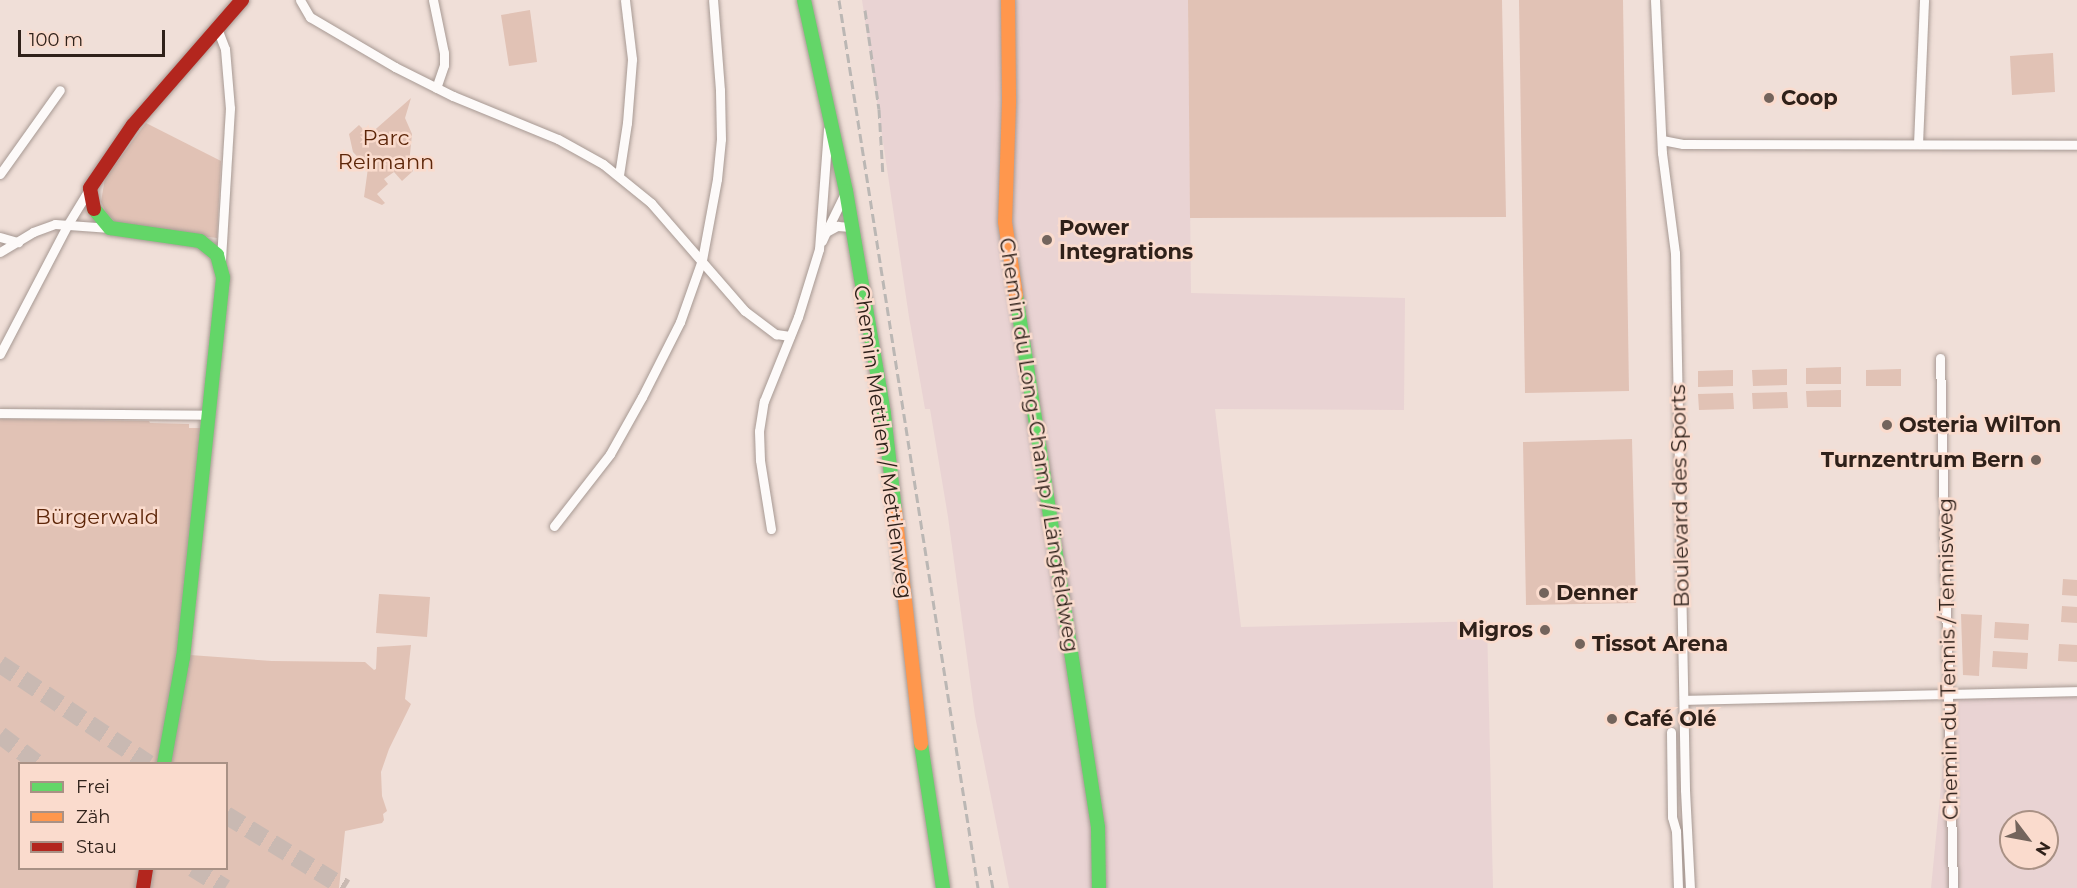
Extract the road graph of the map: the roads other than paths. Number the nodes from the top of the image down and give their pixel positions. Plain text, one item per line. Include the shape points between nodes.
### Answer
1 (242, 0) edge
2 (300, 0) edge
3 (434, 0) edge
4 (625, 0) edge
5 (713, 0) edge
6 (804, 0) edge
7 (1008, 0) edge
8 (1655, 0) edge
9 (1924, 0) edge
10 (217, 28) junction
11 (436, 88) junction
12 (60, 90) dead end
13 (829, 113) junction
14 (1662, 140) junction
15 (1918, 144) junction
16 (2077, 145) edge
17 (0, 174) edge
18 (619, 175) junction
19 (90, 188) junction
20 (846, 190) junction
21 (68, 224) junction
22 (852, 227) junction
23 (110, 228) junction
24 (826, 232) junction
25 (0, 237) edge
26 (18, 242) junction
27 (819, 249) junction
28 (0, 252) edge
29 (702, 260) junction
30 (221, 266) junction
31 (790, 336) junction
32 (0, 354) edge
33 (1940, 358) dead end
34 (0, 413) edge
35 (209, 415) junction
36 (554, 526) dead end
37 (771, 529) dead end
38 (2077, 691) edge
39 (1950, 694) junction
40 (1684, 700) junction
41 (1671, 732) dead end
42 (164, 762) edge
43 (146, 870) edge
44 (143, 888) edge
45 (943, 888) edge
46 (1099, 888) edge
47 (1678, 888) edge
48 (1690, 888) edge
49 (1953, 888) edge

1 - 10 street
2 - 11 street via 310,17
3 - 11 street via 444,53
4 - 18 street via 632,59
5 - 29 street via 721,139
6 - 13 street, Chemin Mettlen / Mettlenweg
7 - 46 street, Chemin du Long-Champ / Längfeldweg via 1005,222 1098,827
8 - 14 street, Boulevard des Sports
9 - 15 street
10 - 19 street via 133,125
10 - 30 street via 225,49 230,108
11 - 18 street via 558,139
12 - 17 street
13 - 20 street, Chemin Mettlen / Mettlenweg
13 - 27 street
14 - 15 street via 1683,144
14 - 40 street, Boulevard des Sports via 1675,253
15 - 16 street
18 - 29 street via 651,203
19 - 21 street
19 - 23 street via 93,208
20 - 22 street, Chemin Mettlen / Mettlenweg
20 - 24 street
21 - 23 street
21 - 26 street via 55,224
21 - 32 street
22 - 24 street via 837,226
22 - 45 street, Chemin Mettlen / Mettlenweg via 884,414 920,740
23 - 30 street via 200,241 213,250
24 - 27 street
25 - 26 street
26 - 28 street
27 - 31 street
29 - 31 street via 745,311 776,334
29 - 36 street via 680,322 642,397 610,453
30 - 35 street
31 - 37 street via 764,401 759,430
33 - 39 street, Chemin du Tennis / Tennisweg
34 - 35 street
35 - 42 street via 183,657
38 - 39 street
39 - 40 street
39 - 49 street, Chemin du Tennis / Tennisweg
40 - 48 street, Boulevard des Sports
41 - 47 street
43 - 44 street

